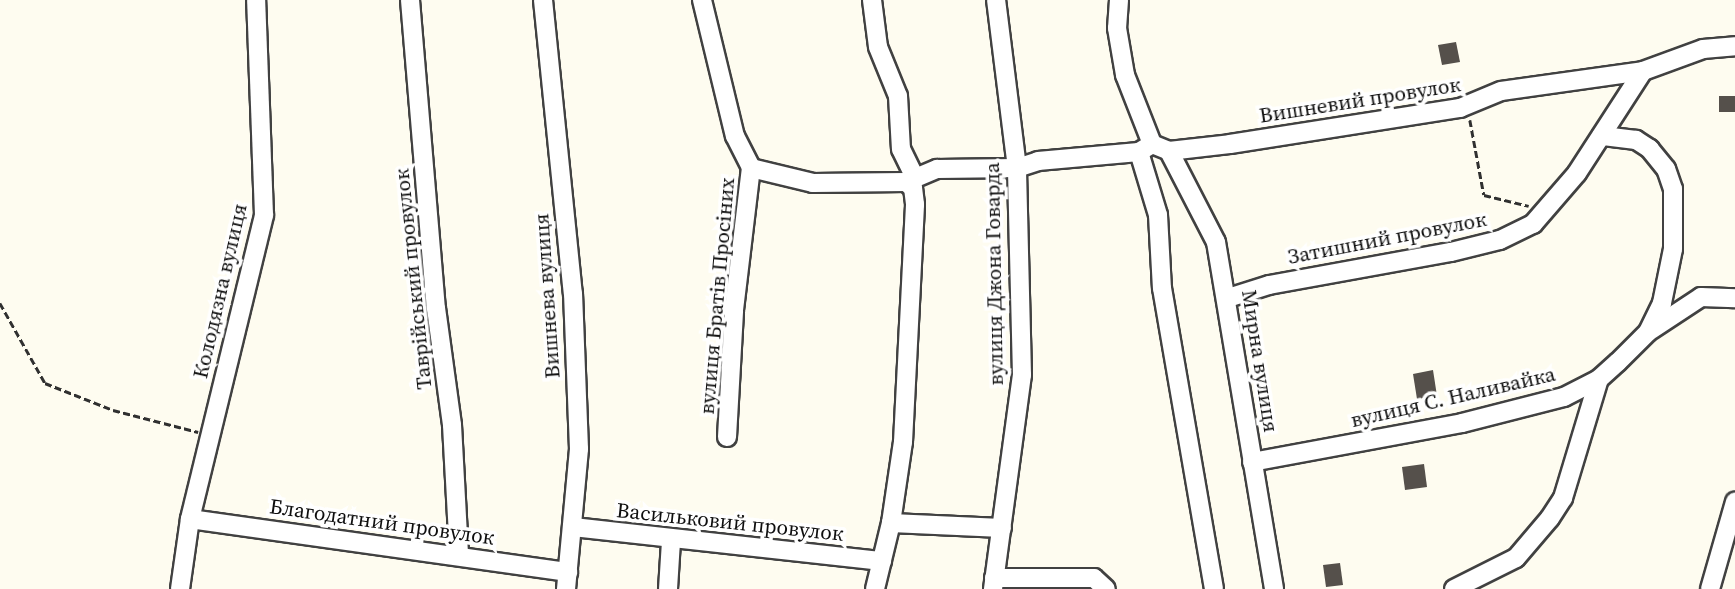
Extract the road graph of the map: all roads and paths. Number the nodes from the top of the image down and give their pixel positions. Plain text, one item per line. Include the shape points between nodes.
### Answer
1 (256, 0) edge
2 (410, 0) edge
3 (543, 0) edge
4 (702, 0) edge
5 (872, 0) edge
6 (996, 0) edge
7 (1119, 0) edge
8 (1735, 46) edge
9 (1643, 71) junction
10 (1460, 107) junction
11 (1601, 136) junction
12 (1153, 149) junction
13 (751, 168) junction
14 (1017, 168) junction
15 (910, 179) junction
16 (1540, 217) junction
17 (1228, 298) junction
18 (1735, 298) edge
19 (0, 303) edge
20 (1648, 332) junction
21 (1600, 379) junction
22 (1564, 397) junction
23 (209, 435) junction
24 (727, 437) dead end
25 (1578, 444) junction
26 (1252, 462) junction
27 (1735, 502) edge
28 (190, 519) junction
29 (891, 523) junction
30 (573, 527) junction
31 (1002, 528) junction
32 (671, 541) junction
33 (459, 555) junction
34 (882, 561) junction
35 (567, 580) edge
36 (994, 584) edge
37 (180, 589) edge
38 (668, 589) edge
39 (875, 589) edge
40 (1106, 589) edge
41 (1214, 589) edge
42 (1274, 589) edge
43 (1454, 589) edge
44 (1710, 589) edge

1 - 23 street, Колодязна вулиця via 264,215
2 - 33 street, Таврійський провулок via 436,309 452,425
3 - 30 street, Вишнева вулиця via 573,293 579,449
4 - 13 street, вулиця Братів Просіних via 735,136
5 - 15 street via 878,47 898,96 901,149
6 - 14 street, вулиця Джона Говарда
7 - 12 street via 1117,28 1125,75
8 - 9 street, Вишневий провулок via 1703,49
9 - 10 street, Вишневий провулок via 1501,91
9 - 11 street, Затишний провулок
10 - 12 street, Вишневий провулок
10 - 16 path via 1471,124 1484,195 1529,206
11 - 16 street, Затишний провулок
11 - 20 street, вулиця С. Наливайка via 1636,141 1650,149 1666,169 1673,189 1673,249 1662,303
12 - 14 street, Вишневий провулок via 1038,161
12 - 17 street, Мирна вулиця via 1216,242
12 - 41 street via 1162,288
13 - 15 street, Вишневий провулок via 813,183
13 - 24 street, вулиця Братів Просіних via 734,310
14 - 15 street, Вишневий провулок via 937,169
14 - 31 street, вулиця Джона Говарда via 1022,375
15 - 29 street via 915,204 903,442
16 - 17 street, Затишний провулок via 1500,240 1409,262 1269,285
17 - 26 street, Мирна вулиця
18 - 20 street via 1701,297
19 - 23 path via 45,383 113,410
20 - 21 street, вулиця С. Наливайка
21 - 22 street, вулиця С. Наливайка
21 - 25 street
22 - 25 street via 1579,427
22 - 26 street, вулиця С. Наливайка via 1462,423
23 - 28 street, Колодязна вулиця
25 - 43 street via 1563,498 1532,542 1491,573
26 - 42 street, Мирна вулиця
27 - 44 street
28 - 33 street, Благодатний провулок
28 - 37 street, Колодязна вулиця
29 - 31 street
29 - 34 street
30 - 32 street, Васильковий провулок
30 - 35 street, Вишнева вулиця
31 - 36 street, вулиця Джона Говарда
32 - 34 street, Васильковий провулок
32 - 38 street
33 - 35 street, Благодатний провулок
34 - 39 street
36 - 40 street via 1094,578

